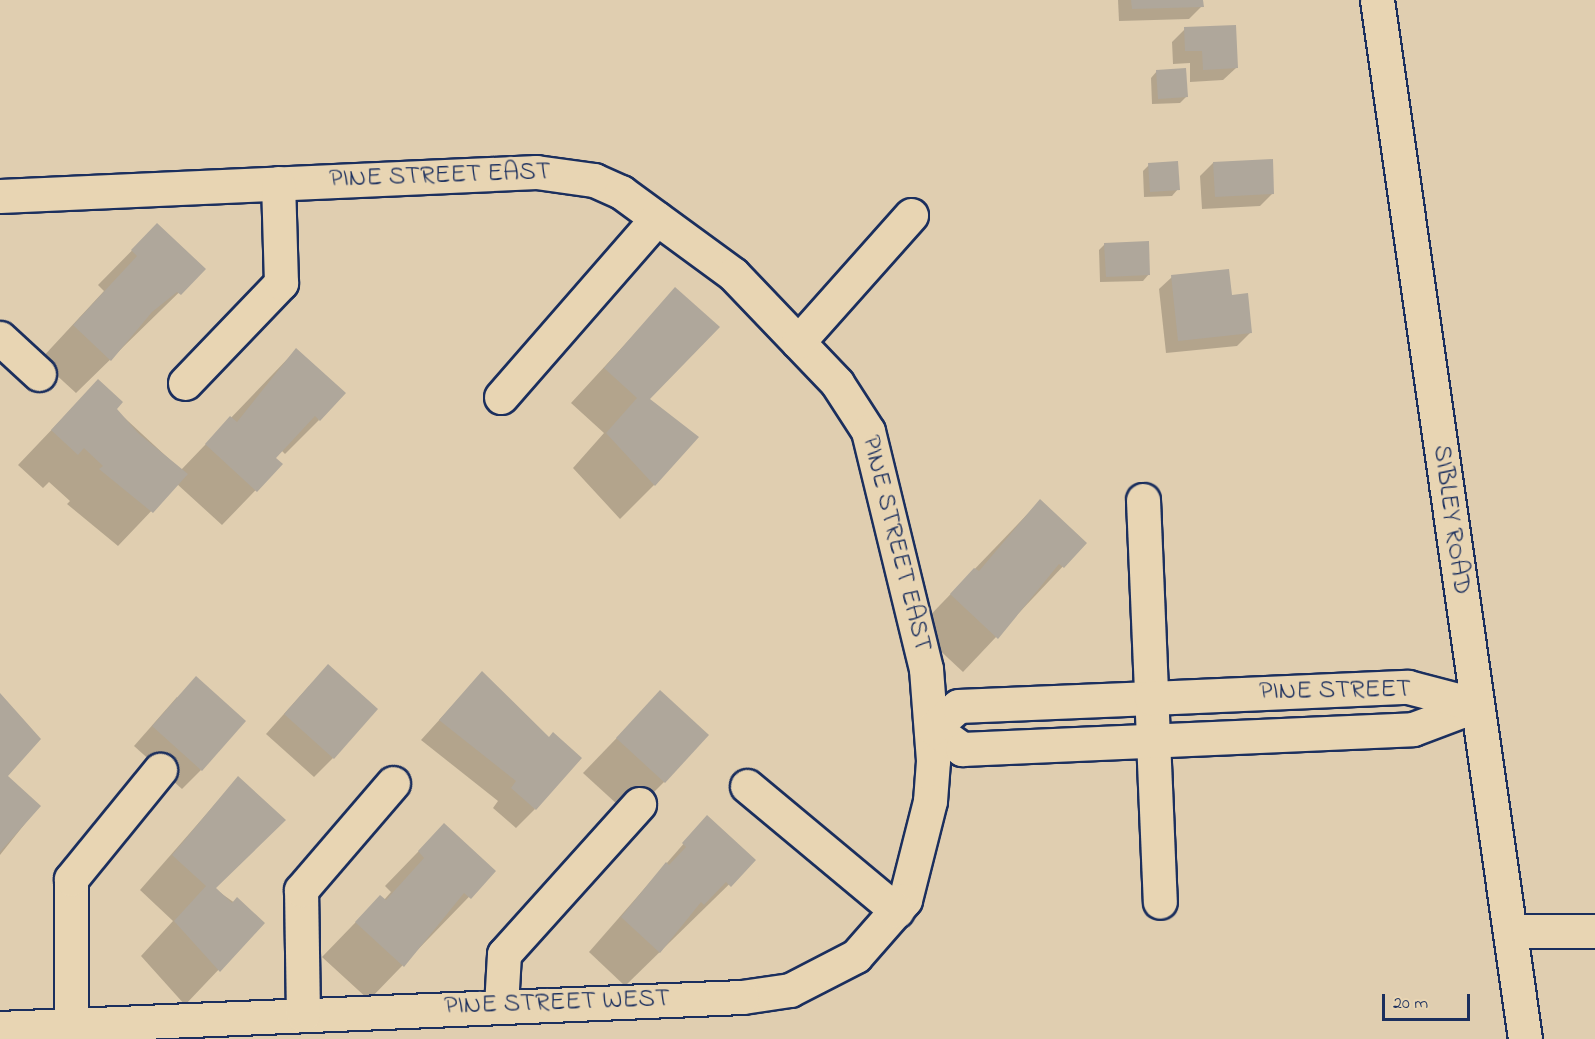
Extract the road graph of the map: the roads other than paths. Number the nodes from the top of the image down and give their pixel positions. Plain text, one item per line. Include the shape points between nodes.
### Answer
1 (1377, 0) edge
2 (278, 183) junction
3 (0, 196) edge
4 (911, 215) dead end
5 (657, 218) junction
6 (0, 338) edge
7 (798, 342) junction
8 (39, 374) dead end
9 (185, 383) dead end
10 (501, 397) dead end
11 (1143, 500) dead end
12 (1151, 698) junction
13 (1077, 701) junction
14 (1477, 705) junction
15 (933, 728) junction
16 (1150, 741) junction
17 (1078, 744) junction
18 (160, 770) dead end
19 (393, 783) dead end
20 (747, 786) dead end
21 (639, 804) dead end
22 (1160, 902) dead end
23 (897, 911) junction
24 (1510, 931) junction
25 (1595, 931) edge
26 (501, 1006) junction
27 (303, 1014) junction
28 (71, 1025) junction
29 (0, 1028) edge
30 (1526, 1039) edge

1 - 14 street, SIBLEY ROAD
2 - 3 street, PINE STREET EAST
2 - 5 street, PINE STREET EAST via 558,172 621,192
2 - 9 street via 281,283
4 - 7 street
5 - 7 street, PINE STREET EAST via 733,274
5 - 10 street
6 - 8 street
7 - 15 street, PINE STREET EAST via 851,402 879,462 926,669
11 - 12 street
12 - 13 street, PINE STREET
12 - 14 street, PINE STREET via 1408,687
12 - 16 street
13 - 15 street, PINE STREET via 958,706
13 - 17 street
14 - 16 street, PINE STREET via 1413,729
14 - 24 street, SIBLEY ROAD
15 - 17 street, PINE STREET via 962,749
15 - 23 street, PINE STREET WEST via 930,801 909,890
16 - 17 street, PINE STREET
16 - 22 street
18 - 28 street via 71,879
19 - 27 street via 301,890
20 - 23 street
21 - 26 street via 504,954
23 - 26 street, PINE STREET WEST via 856,956 790,990 741,997
24 - 25 street
24 - 30 street, SIBLEY ROAD
26 - 27 street, PINE STREET WEST
27 - 28 street, PINE STREET WEST
28 - 29 street, PINE STREET WEST

